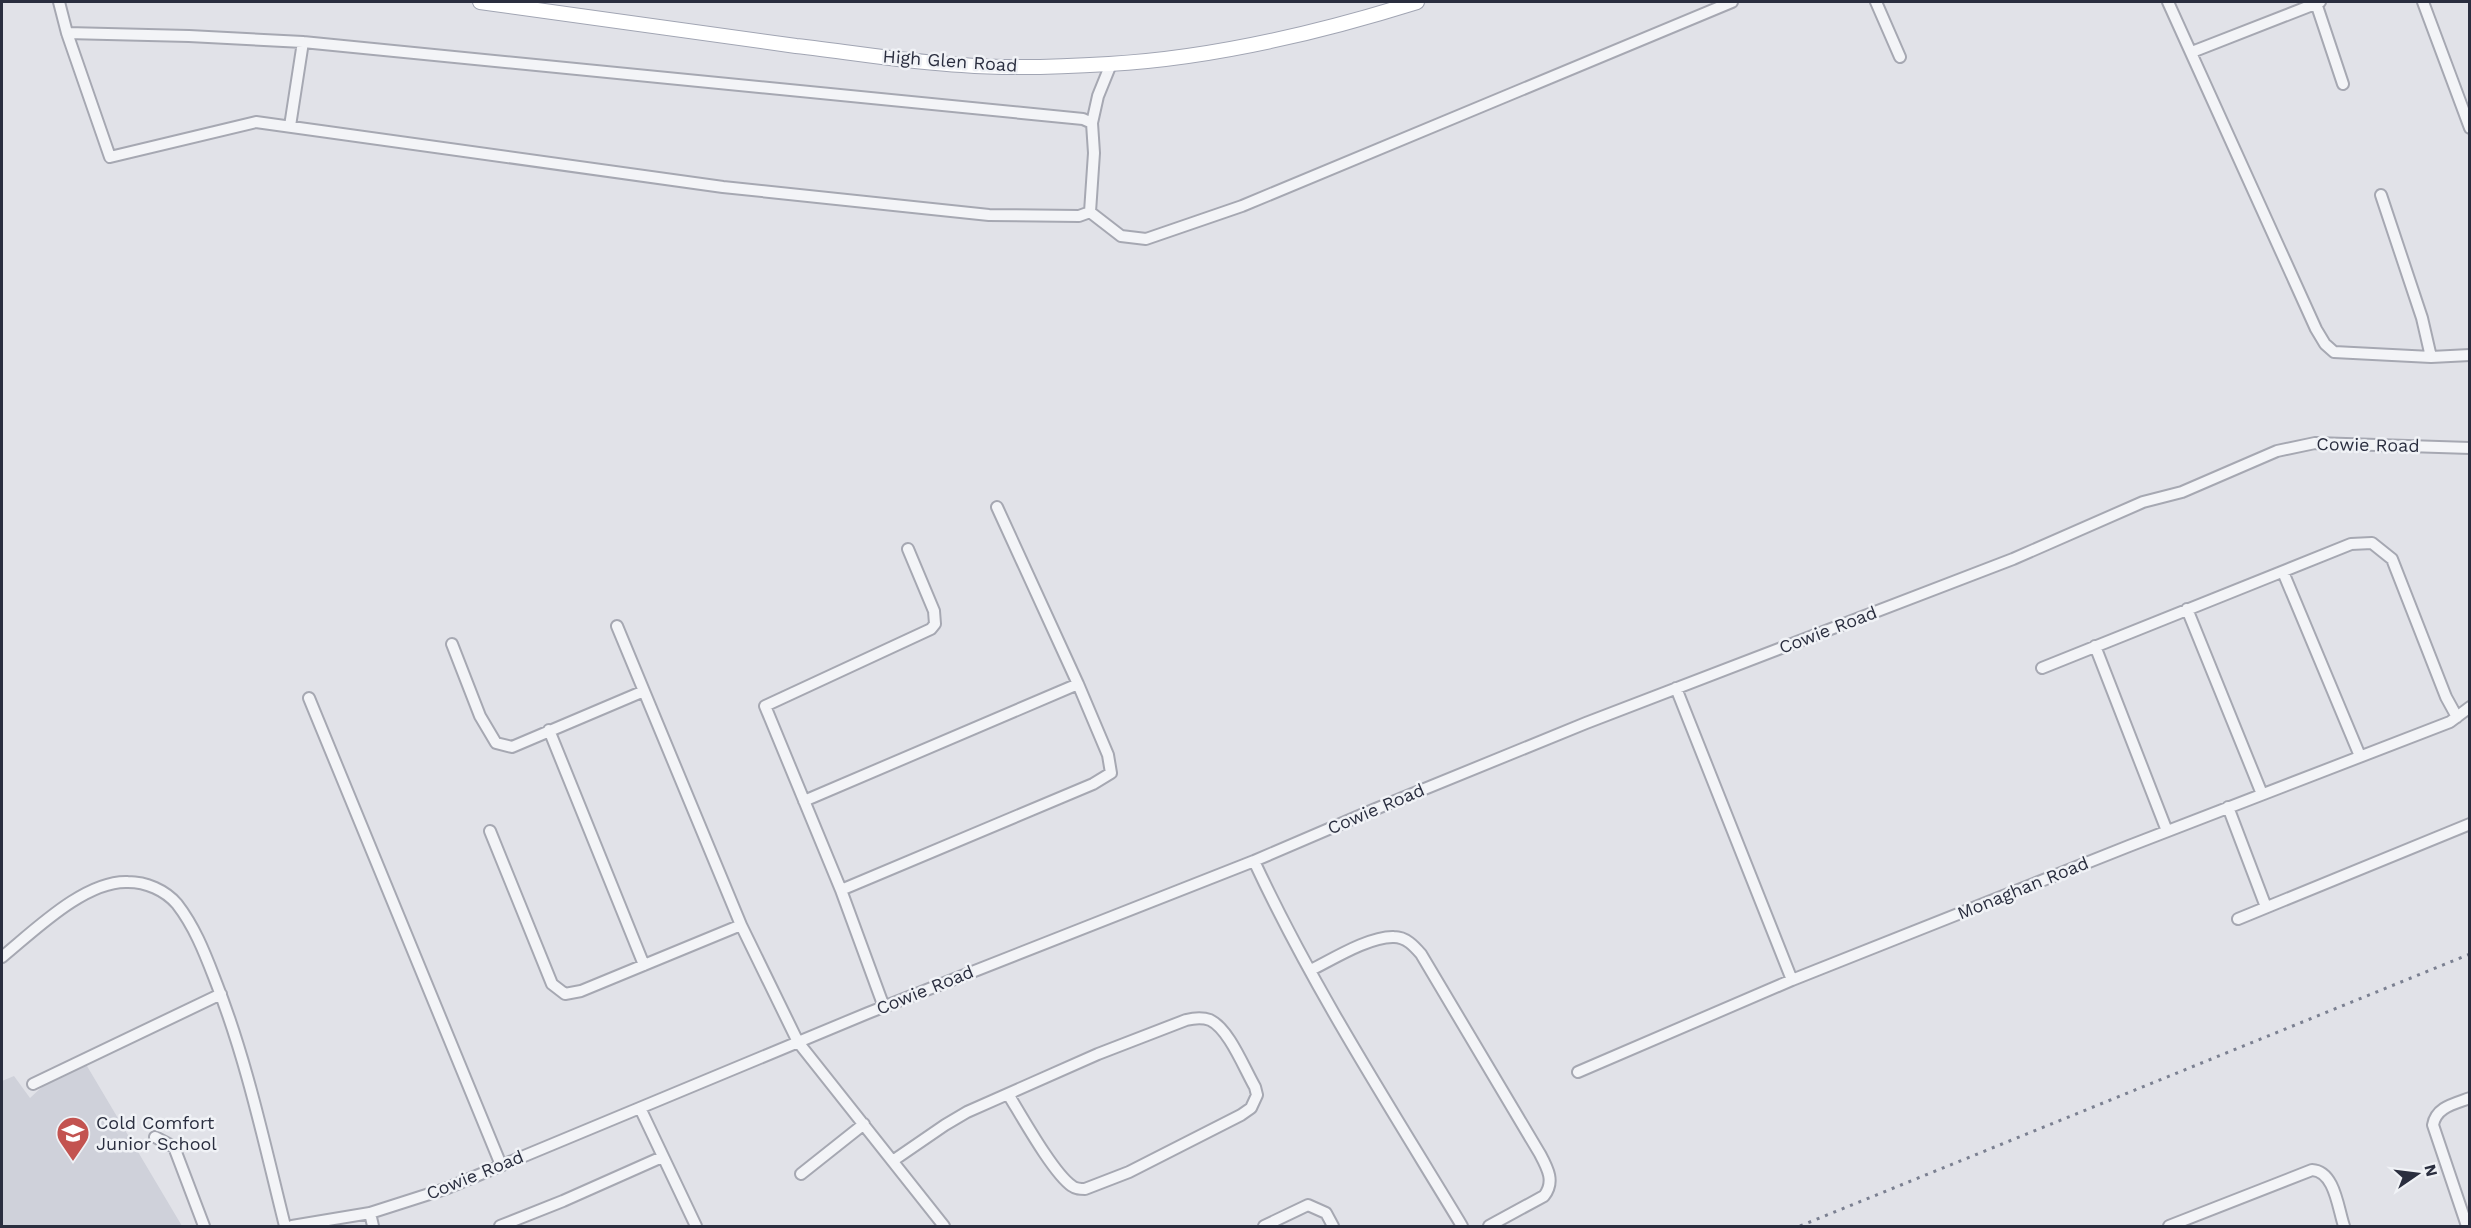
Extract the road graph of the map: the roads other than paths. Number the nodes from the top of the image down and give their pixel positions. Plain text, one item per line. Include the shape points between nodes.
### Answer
1 (59, 2) edge
2 (480, 2) edge
3 (1417, 2) edge
4 (1732, 2) edge
5 (1876, 2) edge
6 (2168, 2) edge
7 (2318, 2) edge
8 (2423, 2) edge
9 (67, 33) junction
10 (303, 42) junction
11 (2192, 52) junction
12 (1900, 57) dead end
13 (1111, 64) junction
14 (2343, 84) dead end
15 (1092, 123) junction
16 (290, 126) junction
17 (2469, 129) edge
18 (2381, 195) dead end
19 (1090, 212) junction
20 (2469, 355) edge
21 (2431, 357) junction
22 (2469, 448) edge
23 (997, 507) dead end
24 (908, 549) dead end
25 (2283, 572) junction
26 (2187, 609) junction
27 (617, 626) dead end
28 (452, 644) dead end
29 (2095, 646) junction
30 (2042, 668) dead end
31 (1078, 684) junction
32 (1676, 688) junction
33 (645, 692) junction
34 (309, 698) dead end
35 (2469, 707) edge
36 (2457, 717) junction
37 (549, 730) junction
38 (2360, 756) junction
39 (2262, 794) junction
40 (804, 801) junction
41 (2228, 807) junction
42 (2469, 824) edge
43 (490, 831) dead end
44 (2167, 831) junction
45 (1254, 861) junction
46 (841, 890) junction
47 (2266, 907) junction
48 (2238, 919) dead end
49 (741, 925) junction
50 (2, 957) edge
51 (644, 965) junction
52 (1311, 970) junction
53 (1792, 980) junction
54 (221, 994) junction
55 (884, 1007) junction
56 (798, 1042) junction
57 (1578, 1072) dead end
58 (33, 1084) dead end
59 (1008, 1094) junction
60 (2469, 1098) edge
61 (640, 1108) junction
62 (864, 1124) junction
63 (155, 1137) dead end
64 (662, 1157) junction
65 (894, 1160) junction
66 (501, 1165) junction
67 (801, 1173) dead end
68 (370, 1213) junction
69 (2182, 1224) edge
70 (2468, 1225) edge
71 (204, 1227) edge
72 (285, 1227) edge
73 (292, 1227) edge
74 (373, 1227) edge
75 (500, 1227) edge
76 (696, 1227) edge
77 (944, 1227) edge
78 (1264, 1227) edge
79 (1334, 1227) edge
80 (1461, 1227) edge
81 (1489, 1227) edge
82 (2169, 1227) edge
83 (2344, 1227) edge

1 - 9 street
2 - 13 main road, High Glen Road via 911,61 1008,66
3 - 13 main road, High Glen Road via 1296,36
4 - 19 street via 1242,206 1146,239 1121,236
5 - 12 street
6 - 11 street
7 - 11 street
7 - 14 street
8 - 17 street
9 - 10 street
9 - 16 street via 110,158 256,122
10 - 15 street
10 - 16 street
11 - 21 street via 2325,344 2334,352
13 - 15 street
15 - 19 street
16 - 19 street via 723,187 989,215 1079,216
18 - 21 street
20 - 21 street
22 - 32 street, Cowie Road via 2316,443 2277,451 2182,492 2143,502 2013,560
23 - 31 street
24 - 40 street via 934,611 935,624 931,629 765,706
25 - 26 street
25 - 36 street via 2351,544 2372,543 2392,559
25 - 38 street
26 - 29 street
26 - 39 street
27 - 33 street
28 - 37 street via 480,716 496,743 512,747
29 - 30 street
29 - 44 street
31 - 40 street
31 - 46 street via 1108,755 1111,773
32 - 45 street, Cowie Road
32 - 53 street
33 - 37 street
33 - 49 street
34 - 66 street
35 - 36 street, Monaghan Road
36 - 38 street, Monaghan Road
37 - 51 street
38 - 39 street, Monaghan Road
39 - 41 street, Monaghan Road
40 - 46 street
41 - 44 street, Monaghan Road
41 - 47 street
42 - 47 street
43 - 51 street via 552,984 565,994 581,991
44 - 53 street, Monaghan Road
45 - 52 street
45 - 55 street, Cowie Road
46 - 55 street
47 - 48 street
49 - 51 street
49 - 56 street
50 - 54 street via 64,906 89,891 127,881 150,886 176,903 197,934
52 - 80 street
52 - 81 street via 1384,938 1404,939 1422,954 1550,1175 1544,1196
53 - 57 street, Monaghan Road
54 - 58 street
54 - 72 street via 246,1068
55 - 56 street, Cowie Road
56 - 61 street, Cowie Road
56 - 62 street
59 - 59 street via 1153,1032 1200,1018 1218,1026 1227,1037 1257,1095 1251,1108 1241,1115 1085,1190 1064,1179
59 - 65 street via 945,1125
60 - 70 street via 2440,1110 2433,1125
61 - 64 street
61 - 66 street, Cowie Road
62 - 65 street
62 - 67 street
63 - 71 street via 174,1147
64 - 75 street
64 - 76 street
65 - 77 street
66 - 68 street, Cowie Road via 445,1189
68 - 73 street, Cowie Road
68 - 74 street
69 - 82 street
69 - 83 street via 2317,1170 2330,1182
78 - 79 street via 1308,1205 1326,1213

